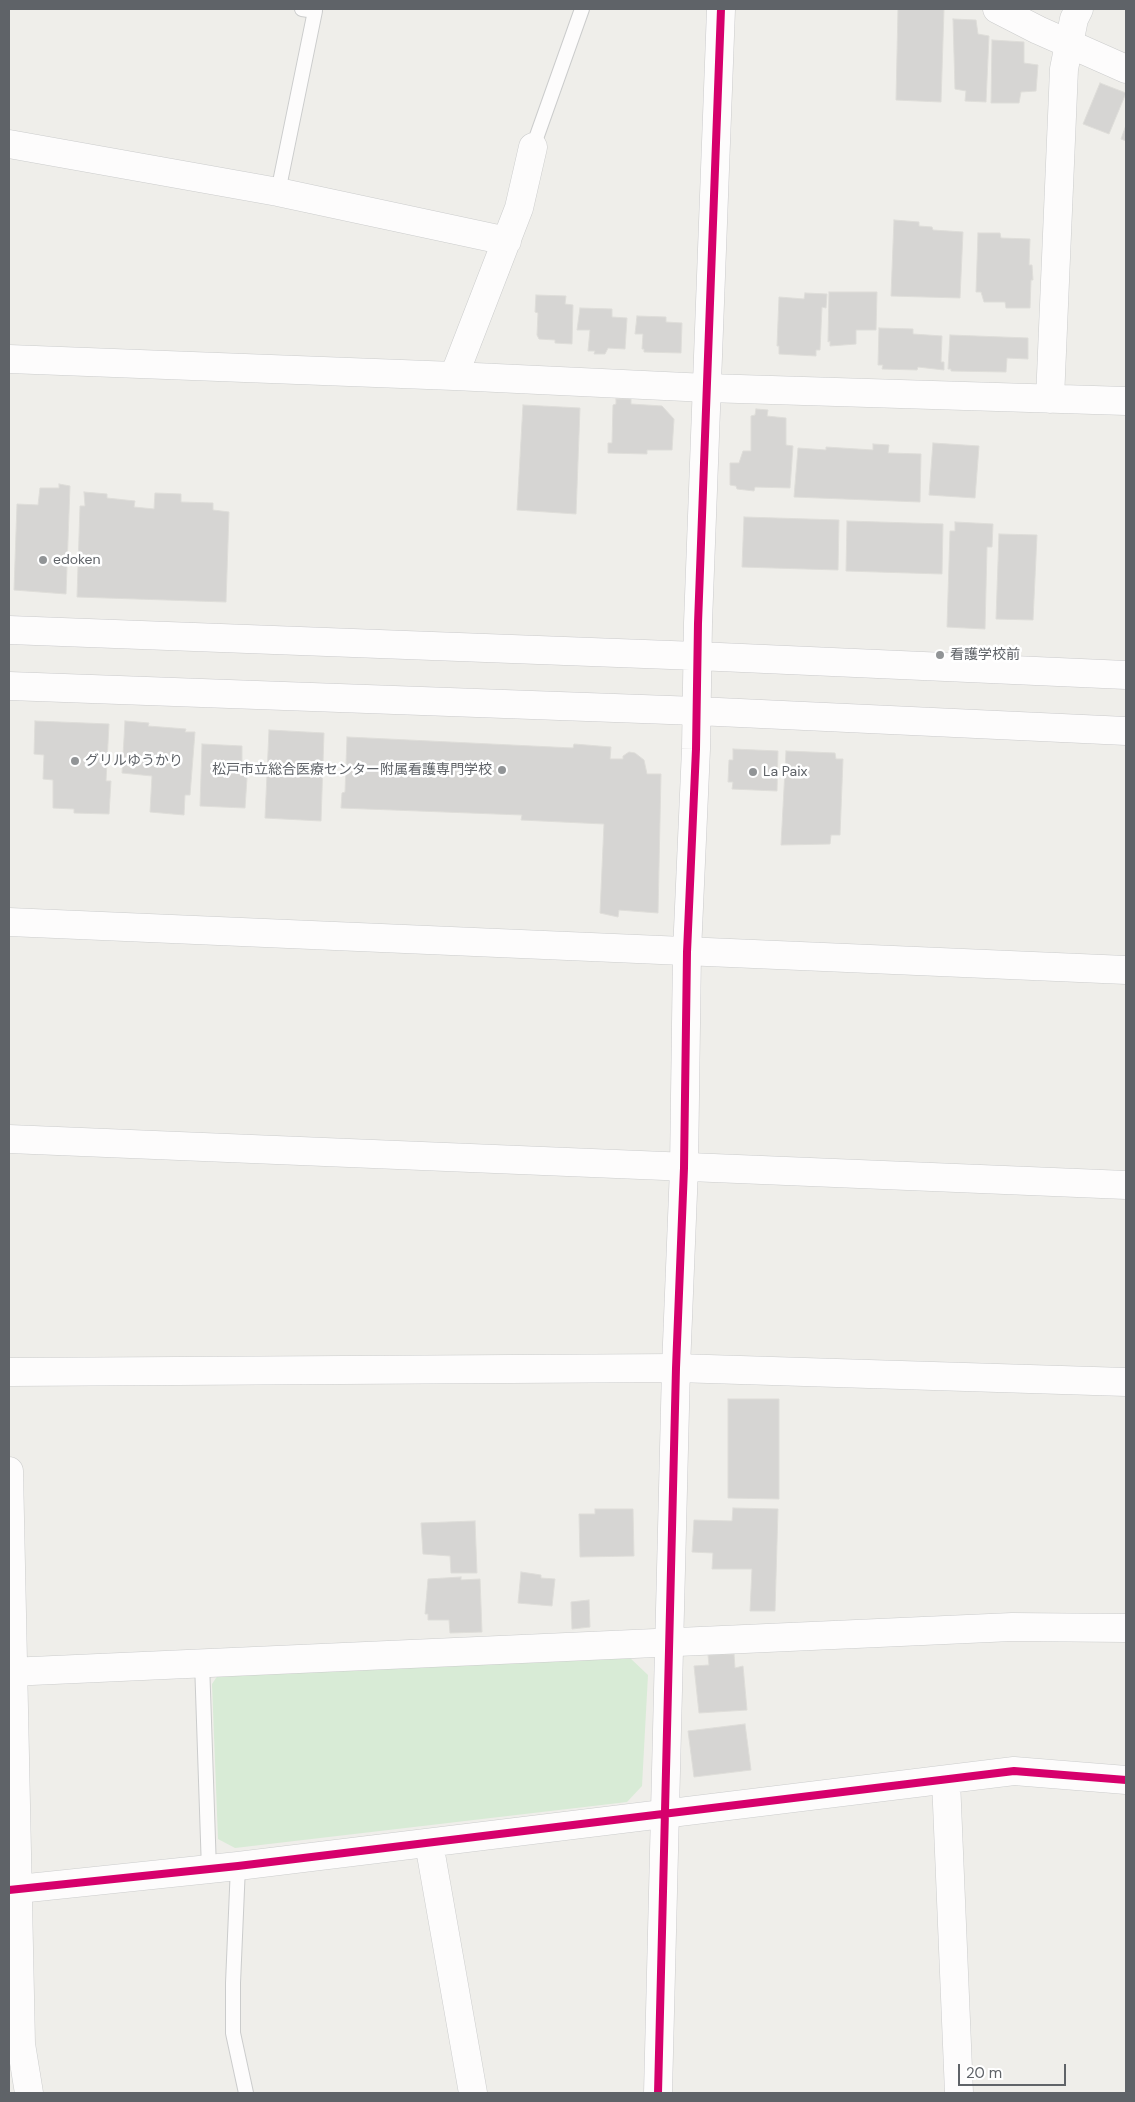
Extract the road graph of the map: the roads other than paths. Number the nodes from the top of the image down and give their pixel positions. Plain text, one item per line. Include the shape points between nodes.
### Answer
1 (302, 9) edge
2 (582, 9) edge
3 (721, 9) edge
4 (997, 9) edge
5 (1079, 9) edge
6 (1068, 44) junction
7 (1126, 69) edge
8 (9, 144) edge
9 (533, 147) joint
10 (278, 192) junction
11 (507, 241) junction
12 (9, 359) edge
13 (454, 376) junction
14 (707, 388) junction
15 (1050, 399) junction
16 (1126, 402) edge
17 (9, 630) edge
18 (697, 656) junction
19 (1126, 675) edge
20 (9, 686) edge
21 (697, 711) junction
22 (1126, 731) edge
23 (9, 922) edge
24 (687, 952) junction
25 (1126, 970) edge
26 (9, 1139) edge
27 (684, 1168) junction
28 (1126, 1185) edge
29 (676, 1368) junction
30 (9, 1372) edge
31 (1126, 1382) edge
32 (9, 1471) edge
33 (1126, 1628) edge
34 (669, 1643) junction
35 (202, 1662) junction
36 (12, 1672) edge
37 (946, 1780) junction
38 (1126, 1780) edge
39 (664, 1813) junction
40 (429, 1843) junction
41 (238, 1866) junction
42 (209, 1870) junction
43 (13, 1890) edge
44 (28, 2093) edge
45 (246, 2093) edge
46 (473, 2093) edge
47 (658, 2093) edge
48 (959, 2093) edge

1 - 10 lane via 315,11
2 - 9 lane
3 - 14 street
4 - 6 street
5 - 6 street
6 - 7 street
6 - 15 street via 1064,69
8 - 10 street
9 - 11 street via 519,208
10 - 11 street
11 - 13 street
12 - 13 street
13 - 14 street
14 - 15 street
14 - 18 street
15 - 16 street
17 - 18 street
18 - 19 street
18 - 21 street
20 - 21 street
21 - 22 street
21 - 24 street
23 - 24 street
24 - 25 street
24 - 27 street
26 - 27 street
27 - 28 street
27 - 29 street
29 - 30 street
29 - 31 street
29 - 34 street
32 - 36 street
33 - 34 street via 1012,1627
34 - 35 street
34 - 39 street
35 - 36 street
35 - 42 lane
36 - 43 street
37 - 38 street via 1014,1771
37 - 39 street
37 - 48 street
39 - 40 street
39 - 47 street
40 - 41 street
40 - 46 street
41 - 42 street
41 - 45 lane via 233,2033
42 - 43 street
43 - 44 street via 21,2044

